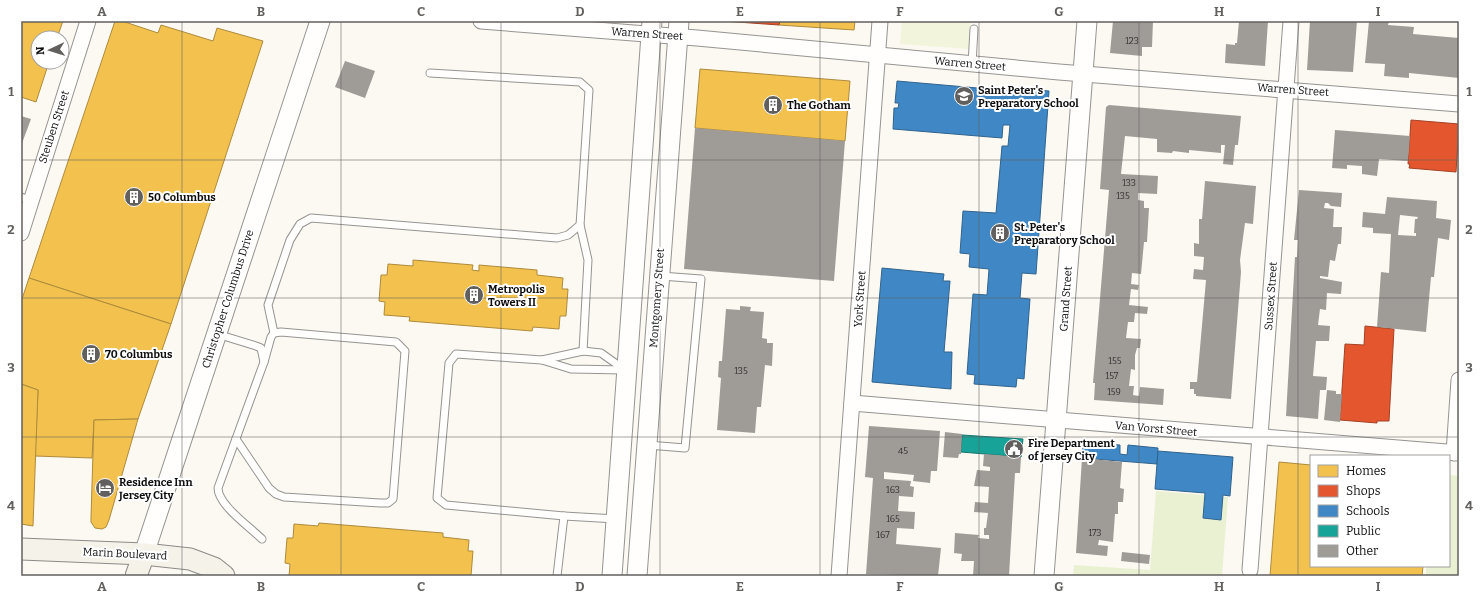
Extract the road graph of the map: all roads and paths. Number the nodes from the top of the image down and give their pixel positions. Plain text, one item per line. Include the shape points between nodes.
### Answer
1 (88, 21) edge
2 (320, 21) edge
3 (481, 21) edge
4 (880, 21) edge
5 (1087, 21) edge
6 (1291, 21) edge
7 (651, 28) edge
8 (678, 29) edge
9 (974, 29) dead end
10 (877, 56) junction
11 (972, 64) junction
12 (430, 73) dead end
13 (1083, 74) junction
14 (1286, 89) junction
15 (1459, 104) edge
16 (26, 199) edge
17 (580, 225) junction
18 (21, 233) edge
19 (659, 276) junction
20 (274, 333) junction
21 (216, 334) junction
22 (583, 351) junction
23 (542, 360) junction
24 (264, 362) junction
25 (626, 370) junction
26 (651, 372) junction
27 (1459, 380) edge
28 (852, 403) junction
29 (1056, 421) junction
30 (1261, 437) junction
31 (236, 439) junction
32 (648, 446) junction
33 (1456, 453) edge
34 (564, 516) junction
35 (616, 519) junction
36 (642, 522) junction
37 (262, 539) dead end
38 (21, 549) edge
39 (144, 554) junction
40 (1250, 570) dead end
41 (136, 576) edge
42 (224, 576) edge
43 (557, 576) edge
44 (612, 576) edge
45 (637, 576) edge
46 (839, 576) edge
47 (1044, 576) edge

1 - 16 street, Steuben Street
2 - 21 street, Christopher Columbus Drive
3 - 7 street, Warren Street
4 - 10 street, York Street
5 - 13 street, Grand Street
6 - 14 street, Sussex Street
7 - 8 street, Warren Street
7 - 25 street
8 - 10 street, Warren Street
8 - 19 street, Montgomery Street
9 - 11 lane
10 - 11 street, Warren Street
10 - 28 street, York Street
11 - 13 street, Warren Street
12 - 17 lane via 580,82 589,90
13 - 14 street, Warren Street
13 - 29 street, Grand Street
14 - 15 street, Warren Street
14 - 30 street, Sussex Street
16 - 18 street, Steuben Street
17 - 20 lane via 568,235 557,238 311,218 300,224 290,240 268,305
17 - 22 lane via 588,260
19 - 26 street, Montgomery Street
19 - 32 lane via 701,279 686,448
20 - 24 lane
20 - 31 lane via 396,342 405,352 393,499 388,503 380,503 284,497 276,494 269,488
21 - 24 lane via 261,348
21 - 39 street, Christopher Columbus Drive
22 - 23 lane
22 - 25 lane via 601,353
23 - 25 lane via 571,370
23 - 34 lane via 456,354 449,363 437,498 446,505
24 - 31 lane
25 - 26 street
25 - 35 street
26 - 32 street, Montgomery Street
27 - 33 street
28 - 29 street, Van Vorst Street
28 - 46 street, York Street
29 - 30 street, Van Vorst Street
29 - 47 street, Grand Street
30 - 33 street, Van Vorst Street
30 - 40 street, Sussex Street
31 - 37 lane via 218,493 223,503
32 - 36 street, Montgomery Street
34 - 35 lane
34 - 43 lane
35 - 36 street
35 - 44 street
36 - 45 street, Montgomery Street
38 - 39 main road, Marin Boulevard
39 - 41 main road, Christopher Columbus Drive
39 - 42 main road, Marin Boulevard via 190,559 214,568

